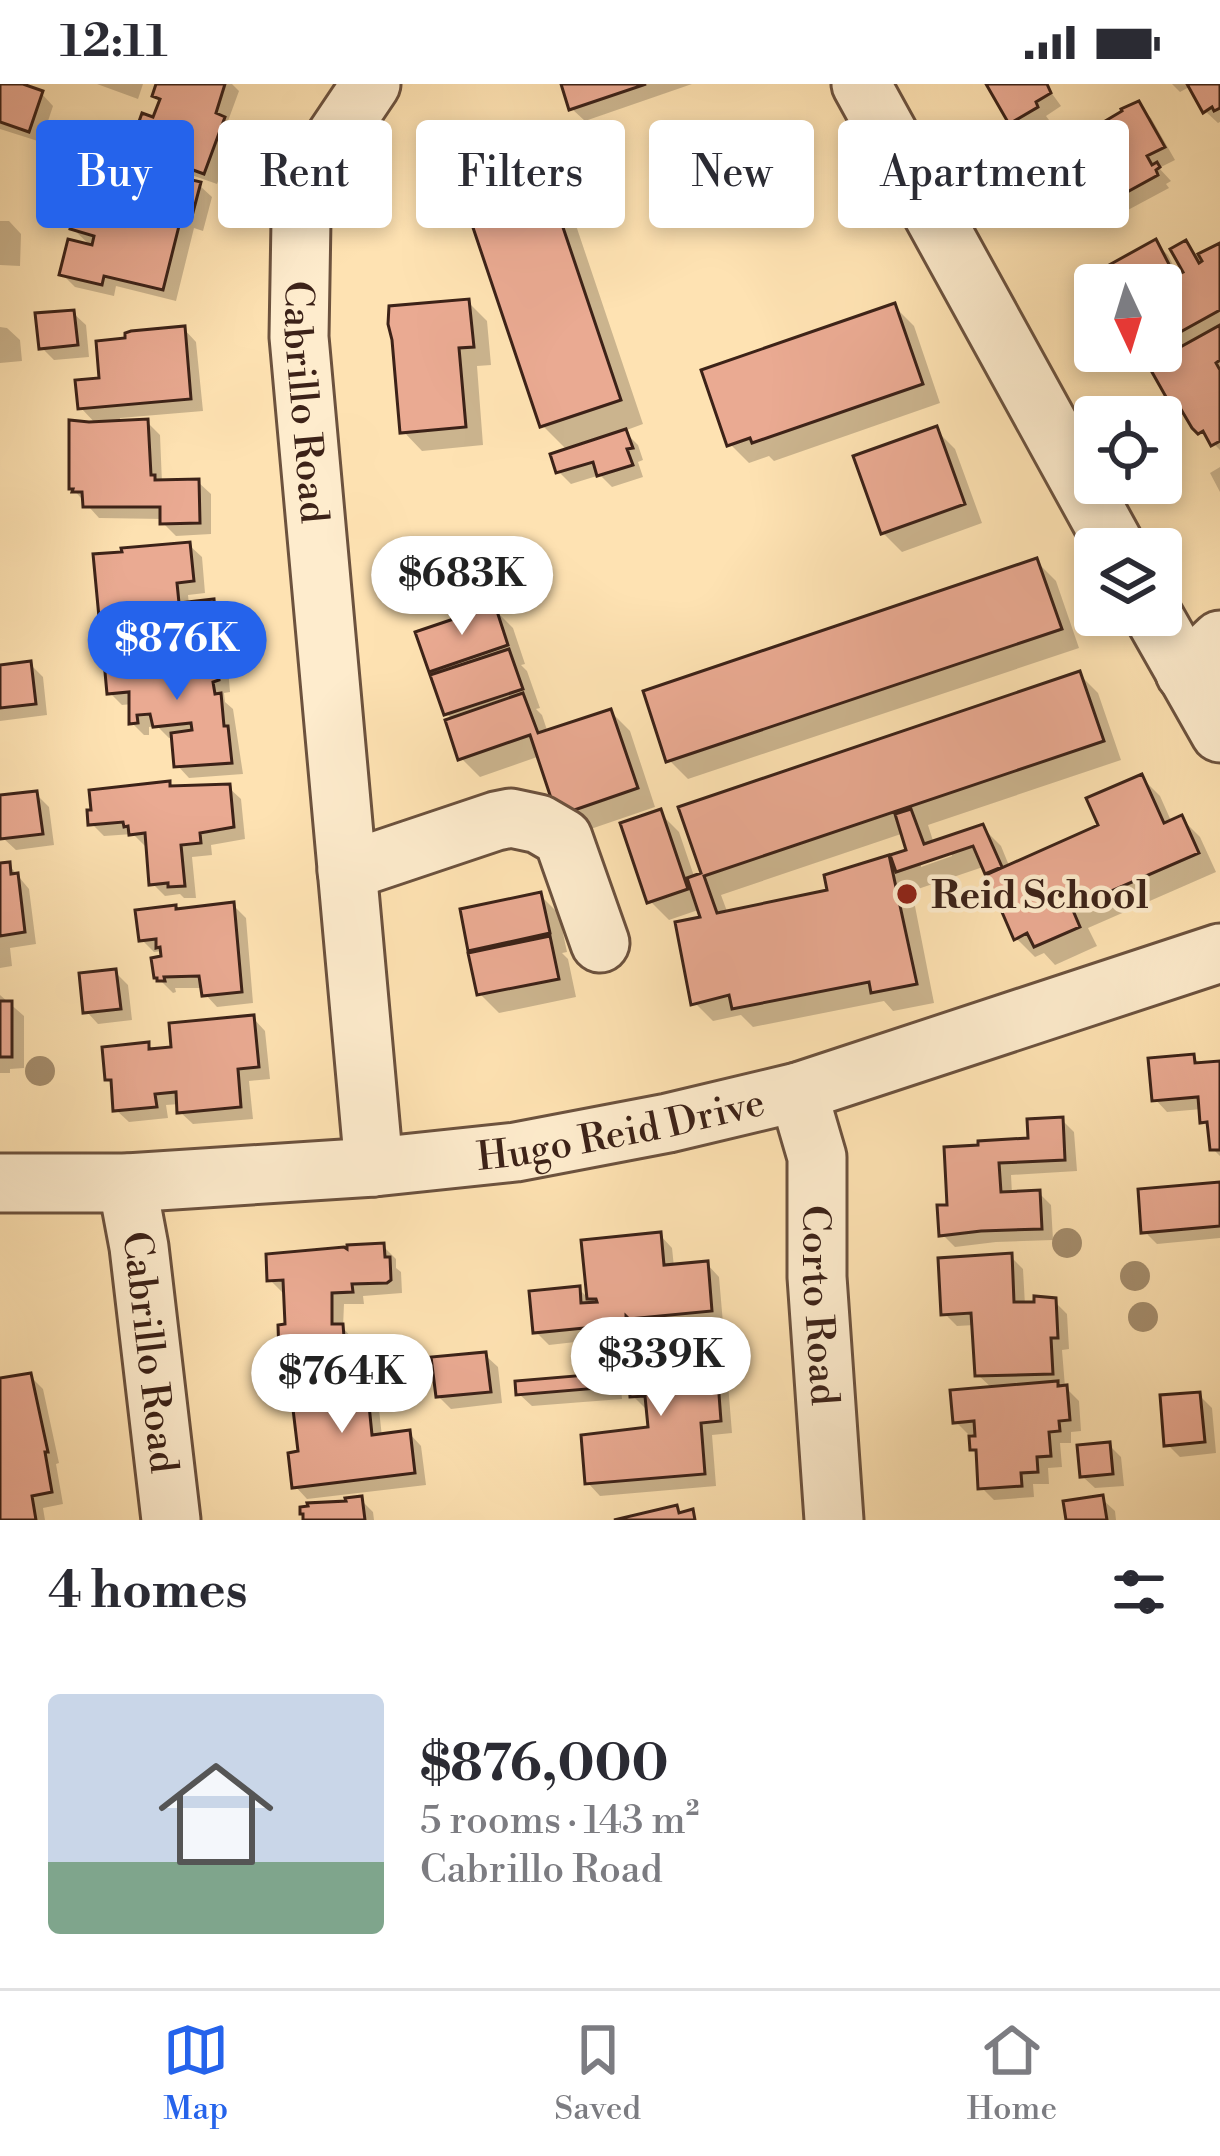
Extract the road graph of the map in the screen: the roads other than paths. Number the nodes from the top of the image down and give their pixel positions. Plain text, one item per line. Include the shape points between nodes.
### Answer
1 (371, 84) edge
2 (861, 84) edge
3 (1105, 528) edge
4 (1178, 636) edge
5 (1202, 656) edge
6 (1220, 733) edge
7 (347, 871) junction
8 (600, 943) dead end
9 (1220, 953) edge
10 (798, 1092) junction
11 (374, 1167) junction
12 (0, 1183) edge
13 (127, 1184) junction
14 (170, 1520) edge
15 (834, 1520) edge

1 - 7 street, Cabrillo Road via 332,142 301,220 299,338
2 - 3 street
4 - 5 street
5 - 6 street
7 - 8 street via 496,821 526,819 563,838
7 - 11 street, Cabrillo Road
9 - 10 street, Hugo Reid Drive
10 - 11 street, Hugo Reid Drive via 515,1152
10 - 15 street, Corto Road via 817,1157
11 - 13 street, Hugo Reid Drive
12 - 13 street, Hugo Reid Drive
13 - 14 street, Cabrillo Road

